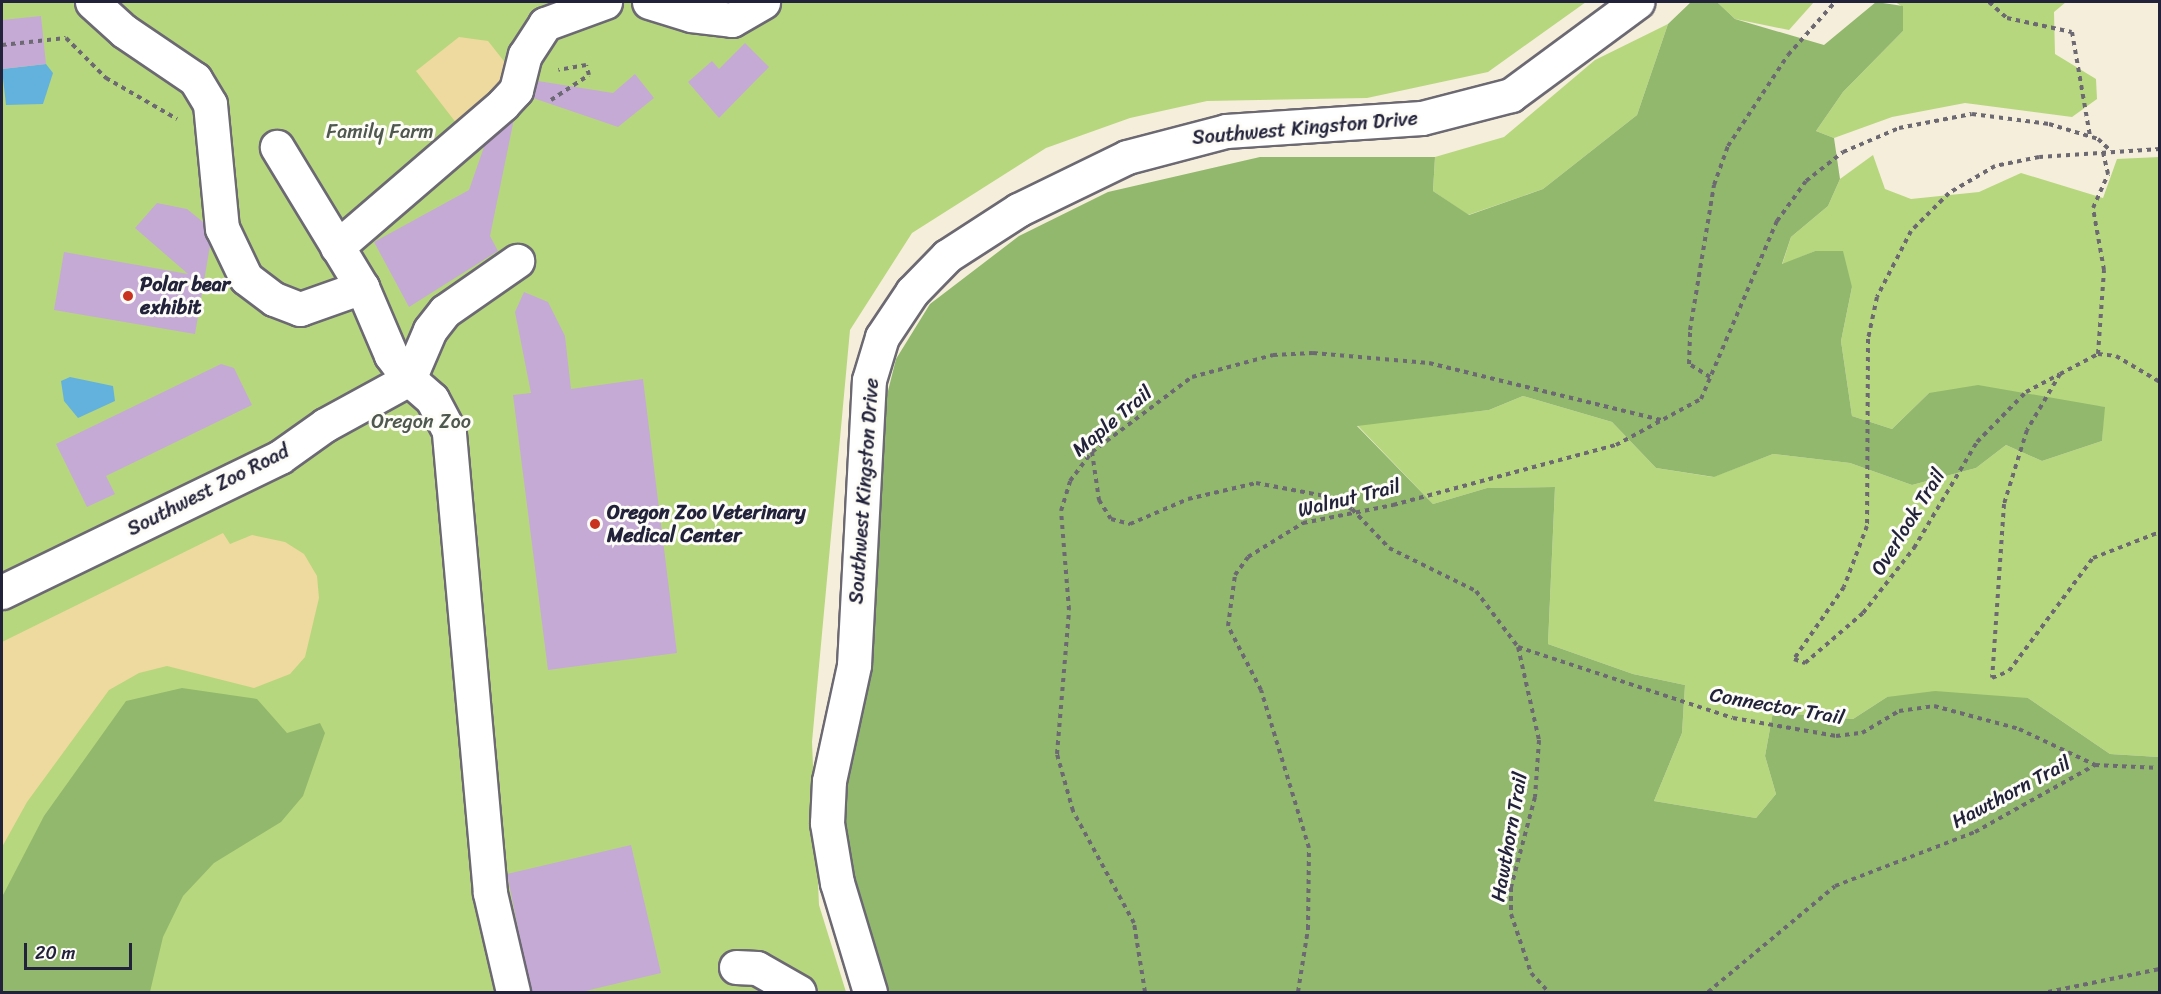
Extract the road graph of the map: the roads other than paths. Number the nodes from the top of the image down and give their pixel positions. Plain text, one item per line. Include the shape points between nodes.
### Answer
1 (92, 2) edge
2 (605, 2) edge
3 (649, 2) edge
4 (762, 2) edge
5 (1637, 2) edge
6 (277, 147) dead end
7 (337, 247) junction
8 (517, 261) dead end
9 (367, 298) junction
10 (409, 379) junction
11 (2, 592) edge
12 (736, 967) dead end
13 (513, 993) edge
14 (799, 993) edge
15 (870, 993) edge

1 - 9 street via 124,31 195,79 210,104 222,228 246,278 274,299 300,309
2 - 7 street via 545,24 525,55 516,90 503,104
3 - 4 street via 691,15 732,20
5 - 15 street, Southwest Kingston Drive via 1511,95 1422,118 1226,131 1127,157 1018,210 947,256 912,292 879,344 869,381 854,665 829,781 827,823 837,883
6 - 7 street
7 - 9 street
8 - 10 street via 445,311 430,330
9 - 10 street via 391,356
10 - 11 street, Southwest Zoo Road via 325,425 280,457
10 - 13 street via 432,399 449,431 490,893
12 - 14 street via 757,968

